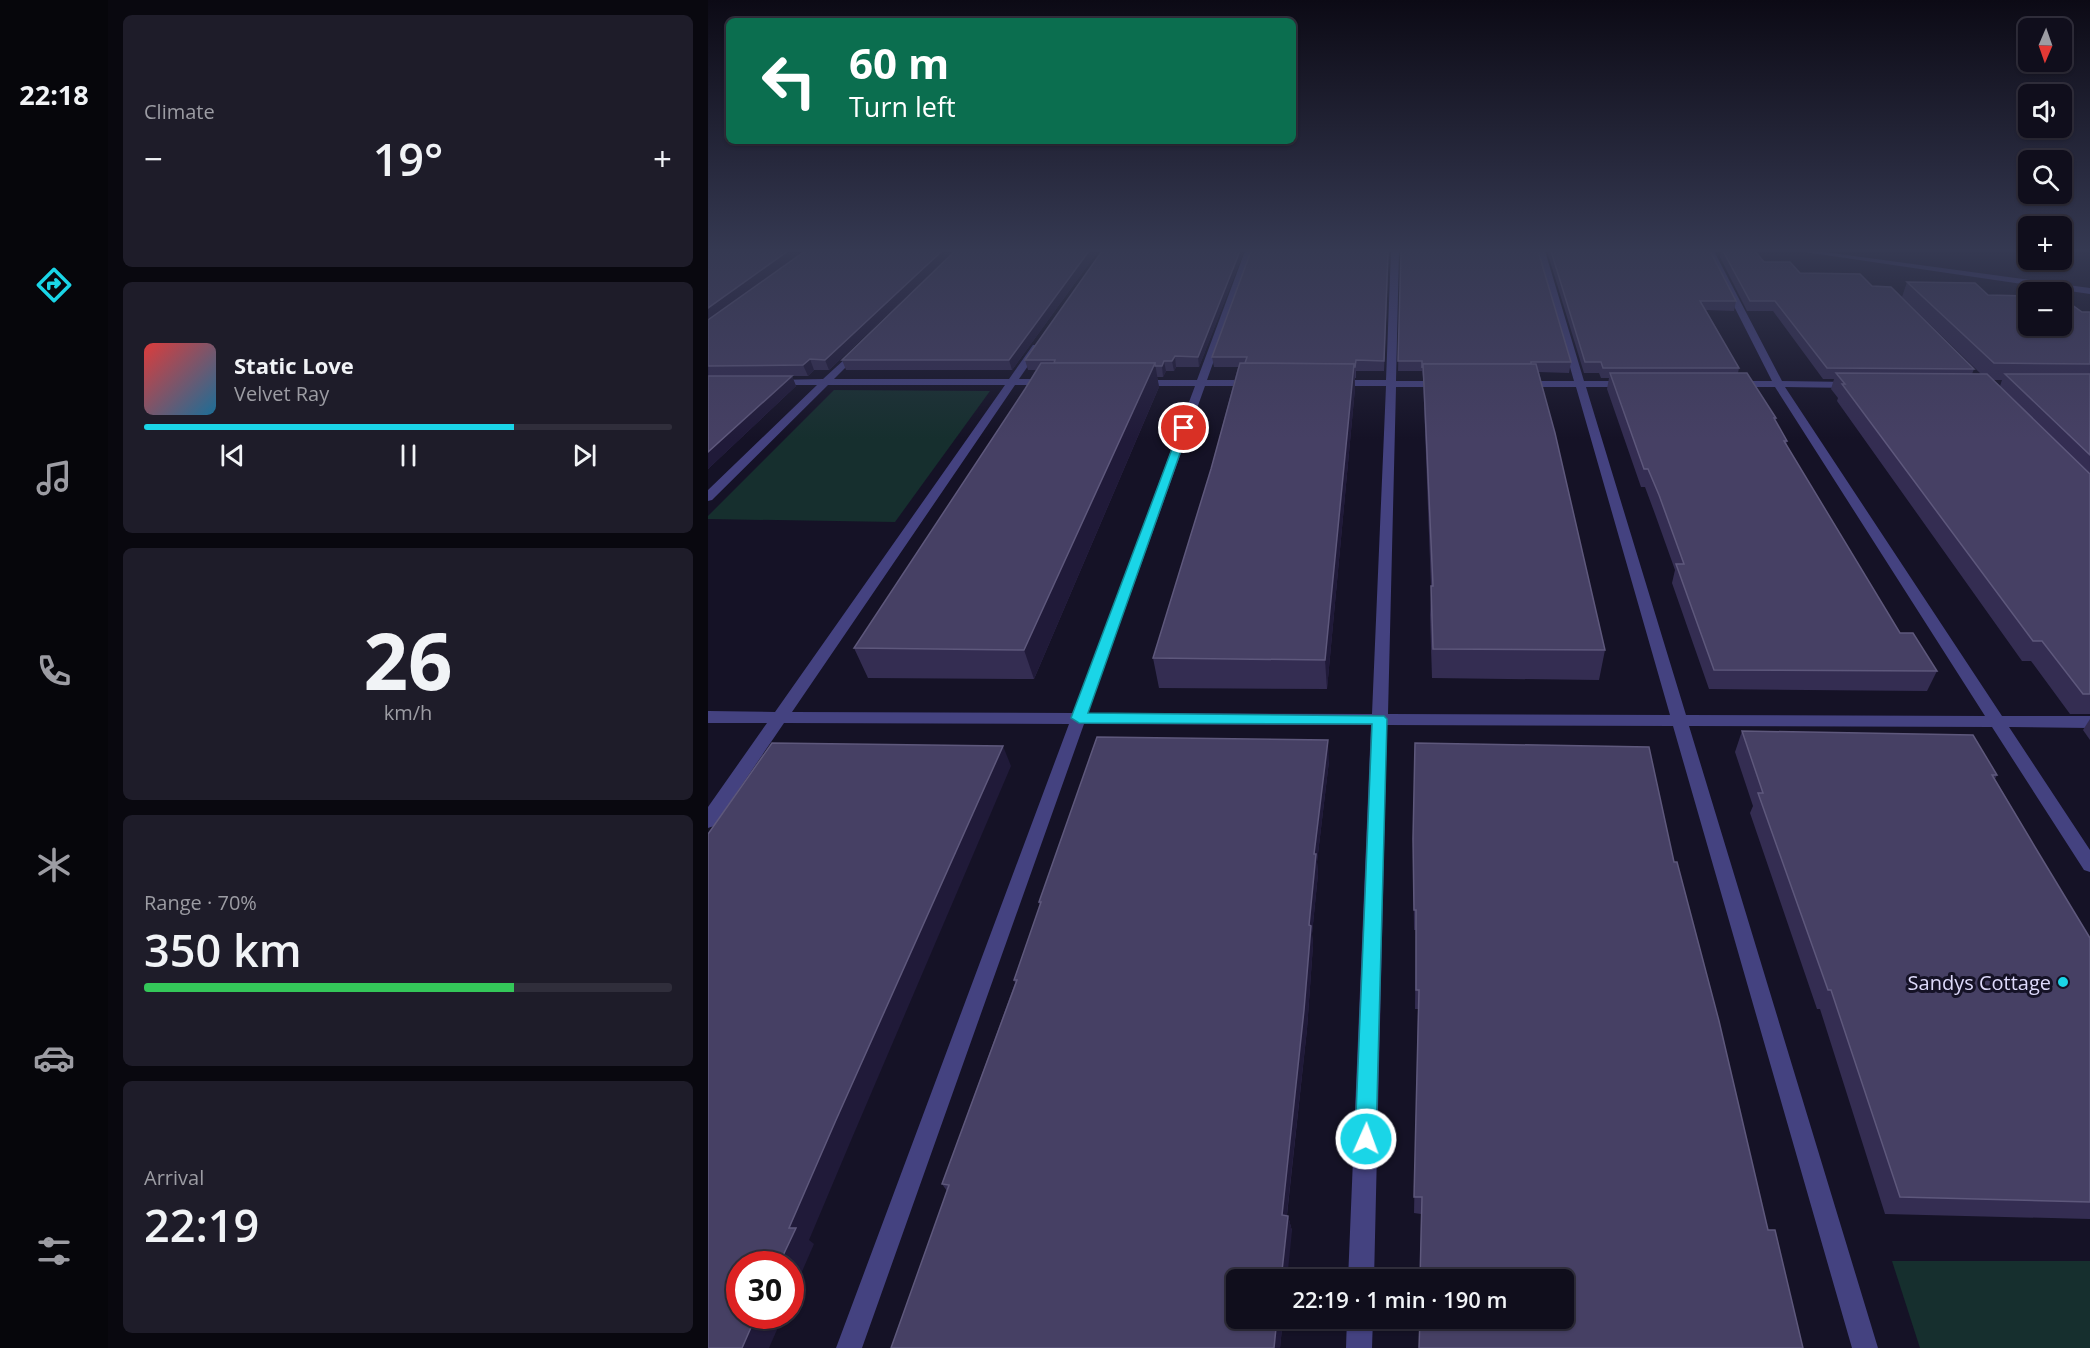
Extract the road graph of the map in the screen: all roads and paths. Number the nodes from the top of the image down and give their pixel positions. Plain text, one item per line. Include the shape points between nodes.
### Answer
1 (1226, 314) edge
2 (1393, 314) edge
3 (1559, 314) edge
4 (1742, 314) edge
5 (1044, 335) edge
6 (868, 341) edge
7 (767, 382) edge
8 (826, 382) junction
9 (1012, 382) junction
10 (1059, 382) edge
11 (1130, 382) edge
12 (1201, 383) junction
13 (1260, 383) edge
14 (1319, 383) edge
15 (1390, 383) junction
16 (1450, 384) edge
17 (1509, 384) edge
18 (1580, 384) junction
19 (1639, 384) edge
20 (1720, 384) edge
21 (1778, 384) junction
22 (1858, 385) edge
23 (708, 497) edge
24 (708, 717) edge
25 (780, 718) junction
26 (1079, 718) junction
27 (1379, 719) junction
28 (1679, 720) junction
29 (1996, 721) junction
30 (2090, 722) edge
31 (708, 821) edge
32 (2090, 865) edge
33 (1361, 1269) edge
34 (1360, 1329) edge
35 (849, 1348) edge
36 (1359, 1348) edge
37 (1865, 1348) edge

1 - 12 street
2 - 15 street
3 - 18 street
4 - 21 street
5 - 9 street
6 - 8 street
7 - 8 street
8 - 9 street
8 - 23 street
9 - 10 street
9 - 25 street
11 - 12 street
12 - 13 street
12 - 26 street
14 - 15 street
15 - 16 street
15 - 27 street
17 - 18 street
18 - 19 street
18 - 28 street
20 - 21 street
21 - 22 street
21 - 29 street
24 - 25 street
25 - 26 street
25 - 31 street
26 - 27 street
26 - 35 street
27 - 28 street
27 - 33 street
28 - 29 street
28 - 37 street
29 - 30 street
29 - 32 street
34 - 36 street

